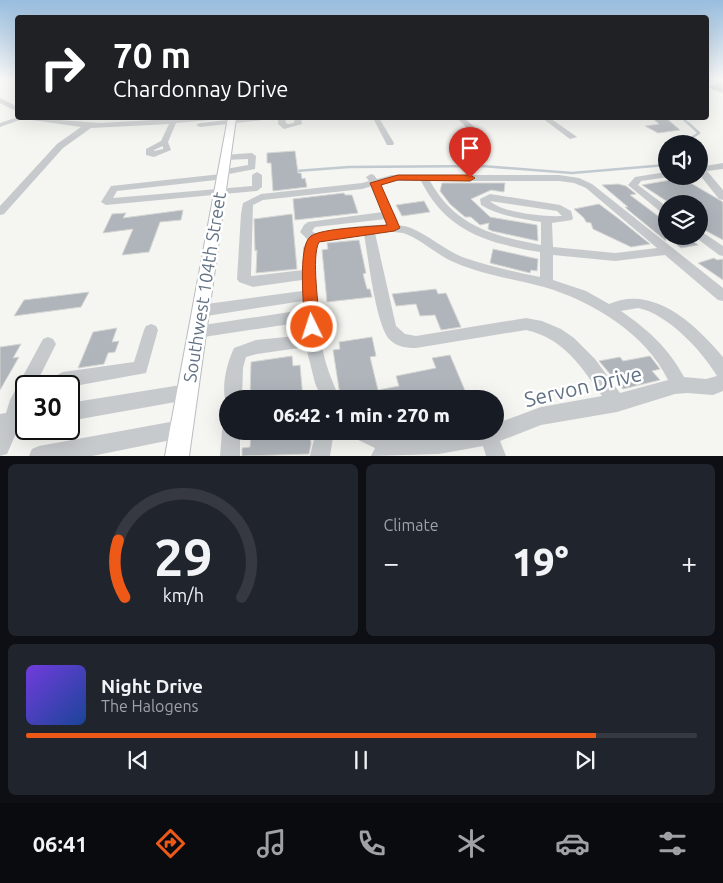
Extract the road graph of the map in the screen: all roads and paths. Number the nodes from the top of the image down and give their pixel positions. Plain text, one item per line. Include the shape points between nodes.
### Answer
1 (2, 101) edge
2 (15, 108) edge
3 (15, 120) edge
4 (48, 120) edge
5 (192, 120) edge
6 (232, 120) edge
7 (282, 120) edge
8 (298, 120) edge
9 (377, 120) edge
10 (462, 120) edge
11 (549, 120) edge
12 (173, 122) edge
13 (0, 125) edge
14 (88, 126) junction
15 (573, 137) dead end
16 (484, 140) dead end
17 (164, 142) dead end
18 (390, 143) dead end
19 (226, 157) junction
20 (723, 166) edge
21 (708, 168) edge
22 (223, 175) junction
23 (257, 175) dead end
24 (658, 176) edge
25 (424, 178) junction
26 (708, 178) edge
27 (373, 180) junction
28 (220, 191) junction
29 (723, 197) edge
30 (518, 200) junction
31 (534, 203) junction
32 (658, 205) edge
33 (0, 212) edge
34 (516, 213) junction
35 (389, 214) junction
36 (534, 216) junction
37 (547, 219) junction
38 (394, 228) junction
39 (369, 230) junction
40 (314, 239) junction
41 (708, 241) edge
42 (547, 249) junction
43 (668, 251) junction
44 (723, 252) edge
45 (309, 274) junction
46 (546, 283) junction
47 (311, 295) junction
48 (723, 296) edge
49 (200, 311) junction
50 (612, 312) junction
51 (311, 315) junction
52 (151, 330) dead end
53 (196, 332) junction
54 (314, 340) junction
55 (48, 344) dead end
56 (80, 377) edge
57 (722, 381) edge
58 (679, 385) junction
59 (234, 390) edge
60 (327, 390) edge
61 (187, 392) junction
62 (617, 403) junction
63 (80, 410) edge
64 (13, 421) edge
65 (181, 429) junction
66 (504, 429) edge
67 (231, 440) edge
68 (323, 440) edge
69 (372, 440) edge
70 (466, 440) edge
71 (490, 440) edge
72 (0, 447) edge
73 (387, 450) edge
74 (39, 456) edge
75 (177, 456) edge
76 (230, 456) edge
77 (320, 456) edge
78 (496, 456) edge

1 - 2 street
3 - 13 street
4 - 14 street
5 - 12 street
6 - 12 street
6 - 19 main road, Southwest 104th Street
7 - 8 street via 282,124 287,126 297,125
9 - 18 street
10 - 16 street
11 - 15 street
12 - 14 street via 124,130
12 - 17 street
14 - 33 street via 60,146
19 - 22 main road, Southwest 104th Street
19 - 22 street via 252,156 252,167
20 - 21 street
22 - 28 main road, Southwest 104th Street
22 - 28 street via 114,188 106,202
23 - 28 street via 257,187 254,189
24 - 32 street via 638,179 633,185
25 - 27 street
25 - 42 street via 441,207 466,227
25 - 43 street via 559,178 580,181
26 - 29 street
27 - 35 street
27 - 45 street via 362,186 269,196 248,204 244,279 254,282
28 - 49 main road, Southwest 104th Street
30 - 31 street
30 - 34 street
30 - 34 street via 495,196 485,201 489,207
31 - 36 street
31 - 37 street via 560,208 568,215 565,220
34 - 36 street
35 - 38 street
35 - 40 street via 312,224 306,232
36 - 37 street
37 - 42 street
38 - 39 street
38 - 46 street via 415,233 459,260
39 - 40 street
39 - 62 street via 389,327 396,337 416,342 526,324 536,326 555,332 574,345
40 - 45 street via 310,248
41 - 44 street
42 - 43 street via 605,257
42 - 46 street
43 - 48 street
45 - 47 street
46 - 50 street via 581,295
47 - 49 street
47 - 51 street
49 - 53 main road, Southwest 104th Street
50 - 57 street, Servon Drive via 614,307 632,303 665,311 714,357
50 - 58 street via 658,350
51 - 53 street
51 - 54 street
52 - 56 street via 140,368
53 - 61 main road, Southwest 104th Street
54 - 59 street via 256,347 240,354
54 - 60 street via 317,362
55 - 64 street via 16,406
57 - 58 street, Servon Drive
58 - 62 street, Servon Drive
61 - 63 street
61 - 65 main road, Southwest 104th Street
62 - 66 street, Servon Drive via 538,416
64 - 72 street
65 - 74 street
65 - 75 main road, Southwest 104th Street
67 - 76 street
68 - 77 street
69 - 73 street, Servon Drive
70 - 73 street, Servon Drive
71 - 78 street

